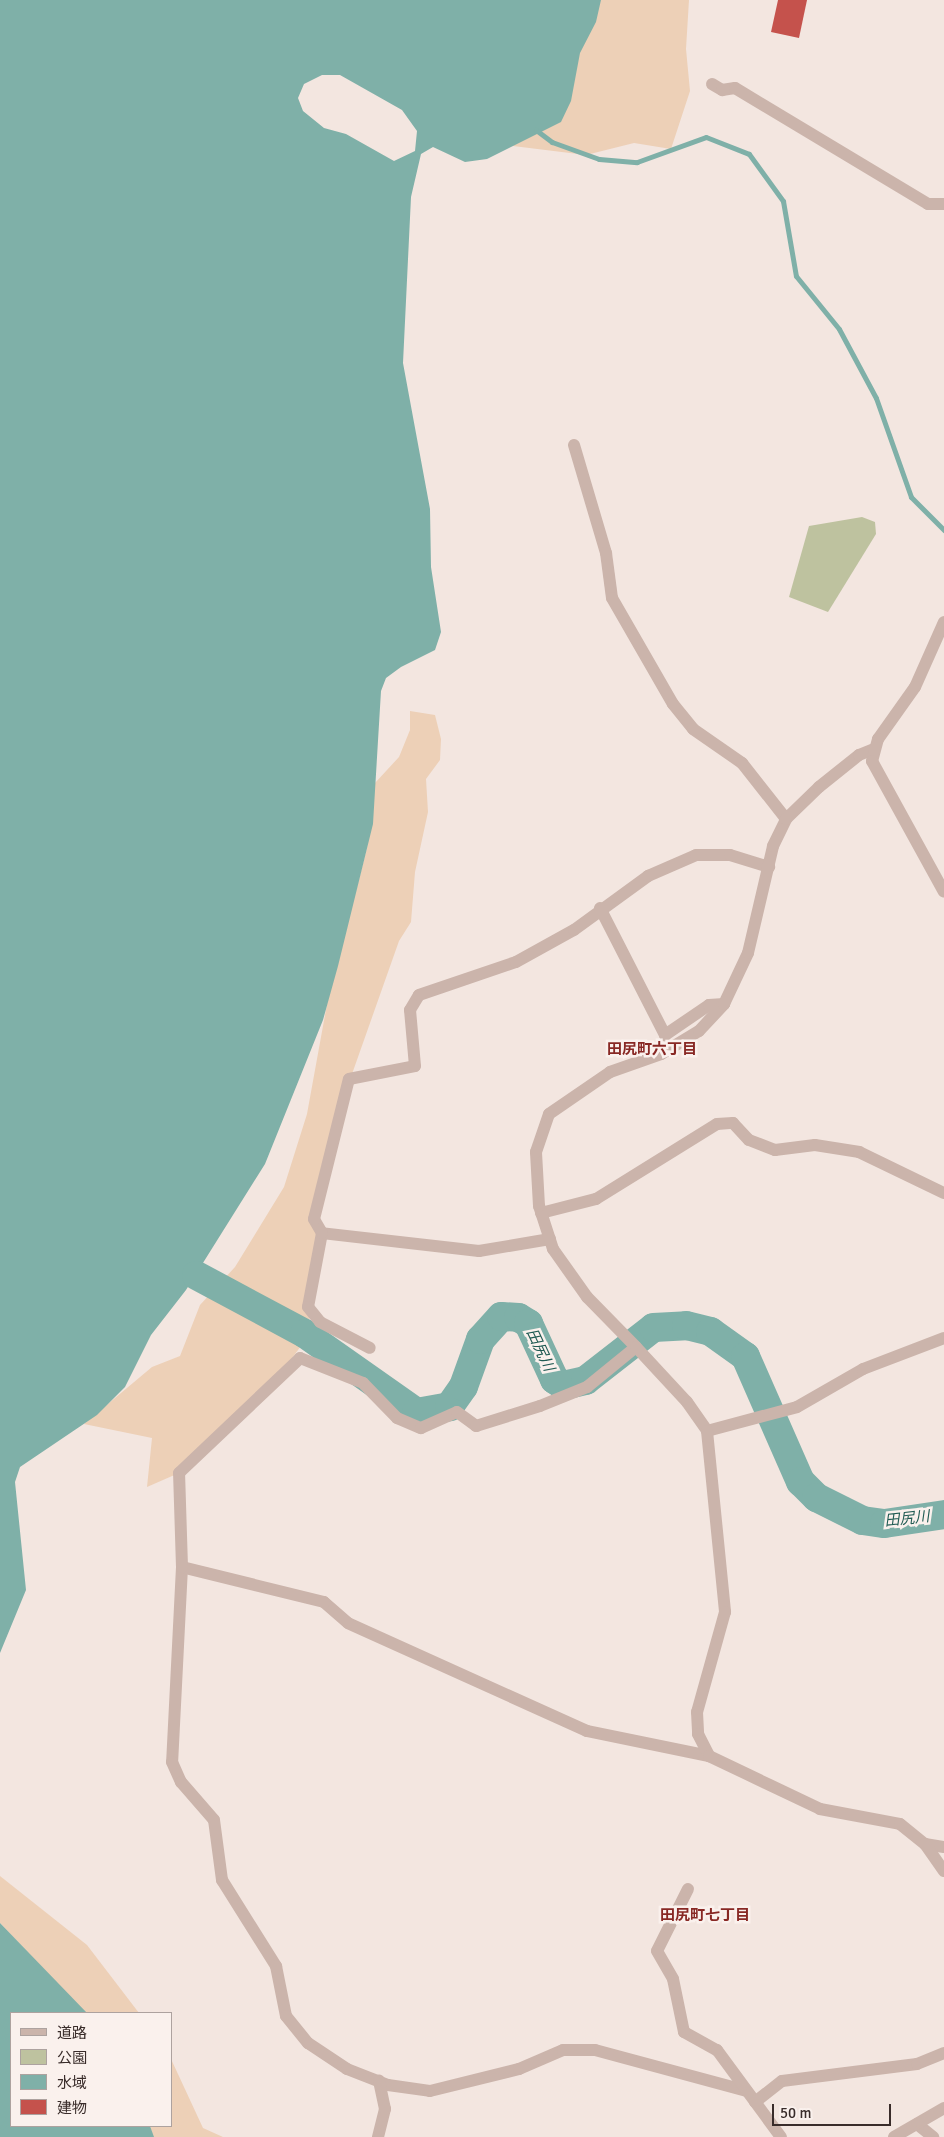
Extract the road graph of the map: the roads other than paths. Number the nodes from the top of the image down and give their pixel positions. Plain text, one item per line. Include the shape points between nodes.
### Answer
1 (712, 84) dead end
2 (944, 204) edge
3 (574, 445) dead end
4 (944, 622) edge
5 (874, 749) junction
6 (786, 819) junction
7 (769, 867) junction
8 (944, 892) edge
9 (600, 908) junction
10 (724, 1004) junction
11 (944, 1193) edge
12 (541, 1213) junction
13 (322, 1233) junction
14 (550, 1239) junction
15 (944, 1338) edge
16 (370, 1348) dead end
17 (636, 1348) junction
18 (707, 1431) junction
19 (182, 1568) junction
20 (709, 1756) junction
21 (925, 1844) junction
22 (944, 1847) edge
23 (944, 1871) edge
24 (688, 1889) dead end
25 (944, 2053) edge
26 (379, 2081) junction
27 (746, 2091) junction
28 (755, 2102) junction
29 (944, 2108) edge
30 (917, 2124) junction
31 (378, 2137) edge
32 (781, 2137) edge
33 (894, 2137) edge
34 (933, 2137) edge

1 - 2 street via 722,90 735,88 928,204
3 - 6 street via 606,552 612,598 673,704 693,728 742,763
4 - 5 street via 915,687
5 - 6 street via 859,755
5 - 8 street via 876,770
6 - 7 street
7 - 9 street via 730,855 696,855 648,876
7 - 10 street via 748,953
9 - 10 street via 665,1035 709,1005
9 - 13 street via 574,930 516,962 419,995 410,1010 415,1066 349,1079 314,1219
10 - 12 street via 699,1031 661,1054 610,1072 549,1114 536,1152
11 - 12 street via 859,1152 814,1145 775,1150 749,1140 733,1123 718,1124 596,1198
12 - 14 street
13 - 14 street via 479,1251
13 - 16 street via 308,1307 320,1322
14 - 17 street via 587,1297
15 - 18 street via 863,1369 797,1407
17 - 18 street via 687,1402
17 - 19 street via 587,1387 540,1406 476,1426 457,1412 421,1428 398,1418 363,1383 300,1358 179,1473
18 - 20 street via 725,1612 697,1712 698,1734
19 - 20 street via 324,1602 348,1623 587,1731
19 - 26 street via 172,1762 181,1782 214,1820 222,1880 276,1966 286,2016 308,2043 347,2069
20 - 21 street via 820,1809 900,1824
21 - 22 street
21 - 23 street
24 - 27 street via 658,1951 673,1979 684,2032 717,2050
25 - 28 street via 917,2064 782,2081
26 - 27 street via 430,2092 519,2069 562,2050 595,2050
26 - 31 street via 385,2109
27 - 28 street
28 - 32 street
29 - 30 street
30 - 33 street
30 - 34 street

